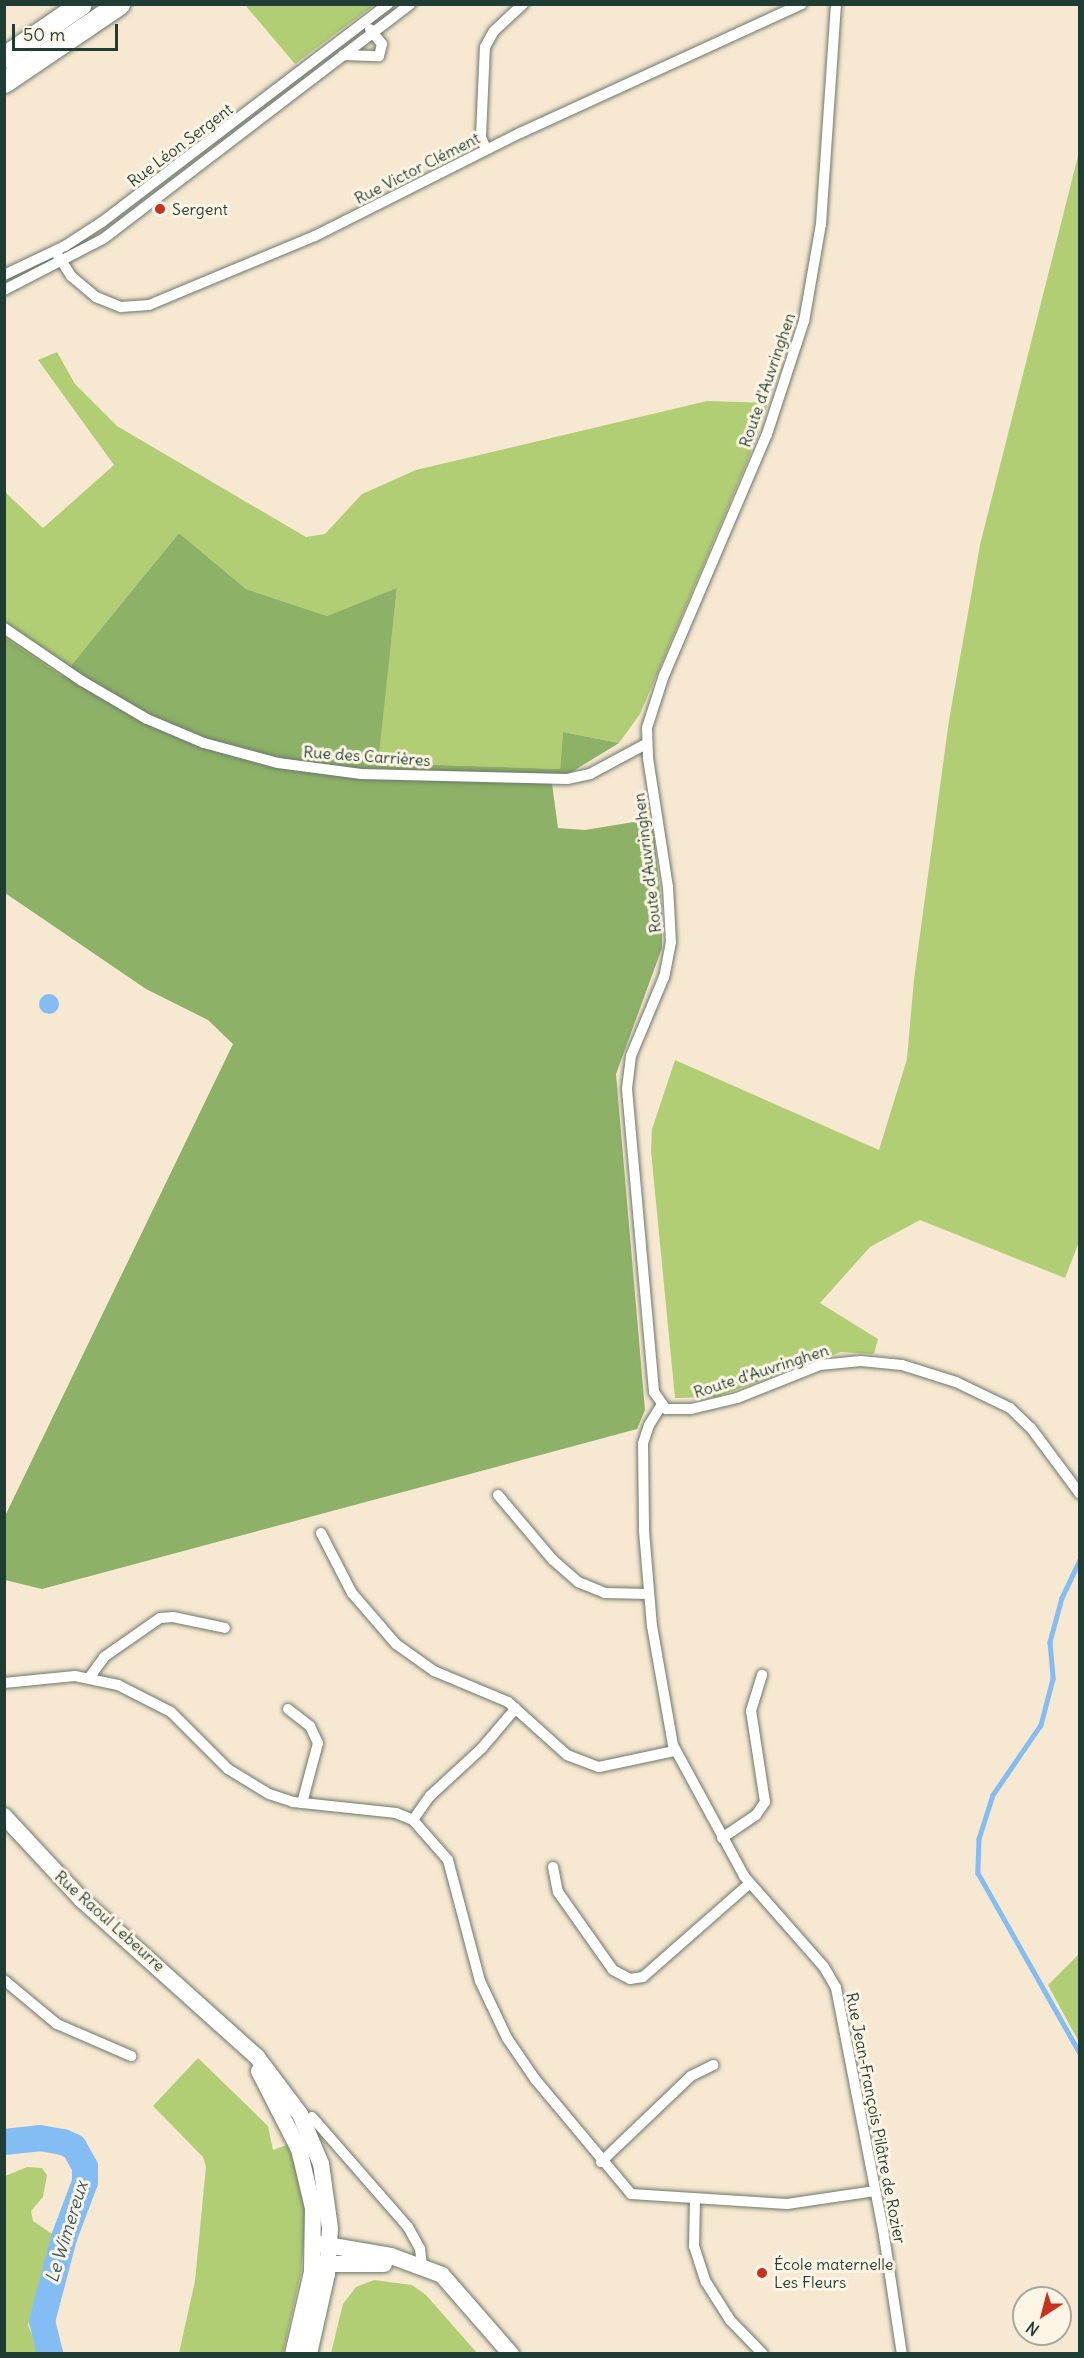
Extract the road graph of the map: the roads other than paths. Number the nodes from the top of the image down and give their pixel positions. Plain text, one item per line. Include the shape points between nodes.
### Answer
1 (81, 4) edge
2 (118, 4) edge
3 (388, 4) edge
4 (410, 4) edge
5 (523, 4) edge
6 (802, 4) edge
7 (836, 4) edge
8 (364, 24) junction
9 (373, 32) junction
10 (343, 55) junction
11 (4, 57) edge
12 (4, 82) edge
13 (486, 150) junction
14 (55, 251) junction
15 (62, 262) junction
16 (4, 275) edge
17 (4, 290) edge
18 (4, 628) edge
19 (646, 744) junction
20 (661, 1406) junction
21 (1080, 1494) edge
22 (498, 1496) dead end
23 (321, 1533) dead end
24 (648, 1594) junction
25 (225, 1628) dead end
26 (762, 1675) dead end
27 (89, 1678) junction
28 (4, 1683) edge
29 (516, 1708) junction
30 (288, 1709) dead end
31 (674, 1751) junction
32 (302, 1803) junction
33 (4, 1816) edge
34 (412, 1820) junction
35 (722, 1838) junction
36 (553, 1867) dead end
37 (750, 1883) junction
38 (4, 1980) edge
39 (131, 2056) dead end
40 (714, 2065) dead end
41 (312, 2117) dead end
42 (601, 2162) junction
43 (875, 2191) junction
44 (695, 2199) junction
45 (322, 2244) junction
46 (321, 2264) junction
47 (422, 2266) junction
48 (293, 2354) edge
49 (309, 2354) edge
50 (511, 2354) edge
51 (763, 2354) edge
52 (902, 2354) edge

1 - 11 highway
2 - 12 highway
3 - 8 street, Rue Léon Sergent
4 - 9 street, Rue Léon Sergent
5 - 13 street via 494,31 485,47 481,137
6 - 13 street, Rue Victor Clément
7 - 19 street, Route d'Auvringhen via 821,224 804,321 764,441 655,700
8 - 9 street
8 - 14 street, Rue Léon Sergent via 117,211
9 - 10 street, Rue Léon Sergent
9 - 10 street via 382,44 379,56
10 - 15 street, Rue Léon Sergent via 108,234
13 - 15 street, Rue Victor Clément via 315,236 148,305 128,308 105,302 81,286
14 - 15 street, Rue Victor Clément
14 - 16 street, Rue Léon Sergent
15 - 17 street, Rue Léon Sergent
18 - 19 street, Rue des Carrières via 147,719 217,748 278,764 361,774 567,779 590,774
19 - 20 street, Route d'Auvringhen via 667,873 671,942 664,977 631,1056 627,1089 653,1383
20 - 21 street, Route d'Auvringhen via 674,1411 717,1404 831,1363 902,1365 943,1377 1010,1408 1031,1428
20 - 24 street, Rue Jean-François Pilâtre de Rozier via 643,1444
22 - 24 street via 553,1560 578,1582 605,1593
23 - 29 street via 352,1593 396,1644 434,1671 495,1695
24 - 31 street, Rue Jean-François Pilâtre de Rozier
25 - 27 street via 181,1618 160,1618 104,1657
26 - 35 street via 751,1711 765,1802 756,1815
27 - 28 street
27 - 32 street via 156,1701 234,1774 277,1798
29 - 31 street via 567,1755 588,1765 599,1767
29 - 34 street via 482,1749 430,1796
30 - 32 street via 310,1726 318,1743
31 - 35 street, Rue Jean-François Pilâtre de Rozier
32 - 34 street via 396,1813
33 - 45 street, Rue Raoul Lebeurre via 82,1900 220,2021 261,2074 295,2139
34 - 42 street via 448,1860 480,1981 507,2038
35 - 37 street, Rue Jean-François Pilâtre de Rozier
36 - 37 street via 555,1886 564,1902 613,1970 630,1979 643,1977
37 - 43 street, Rue Jean-François Pilâtre de Rozier via 824,1967 836,1988
38 - 39 street via 57,2024
40 - 42 street via 691,2076
41 - 47 street via 408,2227 420,2249
42 - 44 street via 631,2194
43 - 44 street via 796,2204
43 - 52 street, Rue Jean-François Pilâtre de Rozier
44 - 51 street via 696,2255 711,2293
45 - 46 street, Rue Raoul Lebeurre
45 - 47 street
46 - 47 street
46 - 48 street
46 - 49 street
47 - 50 street via 450,2281

